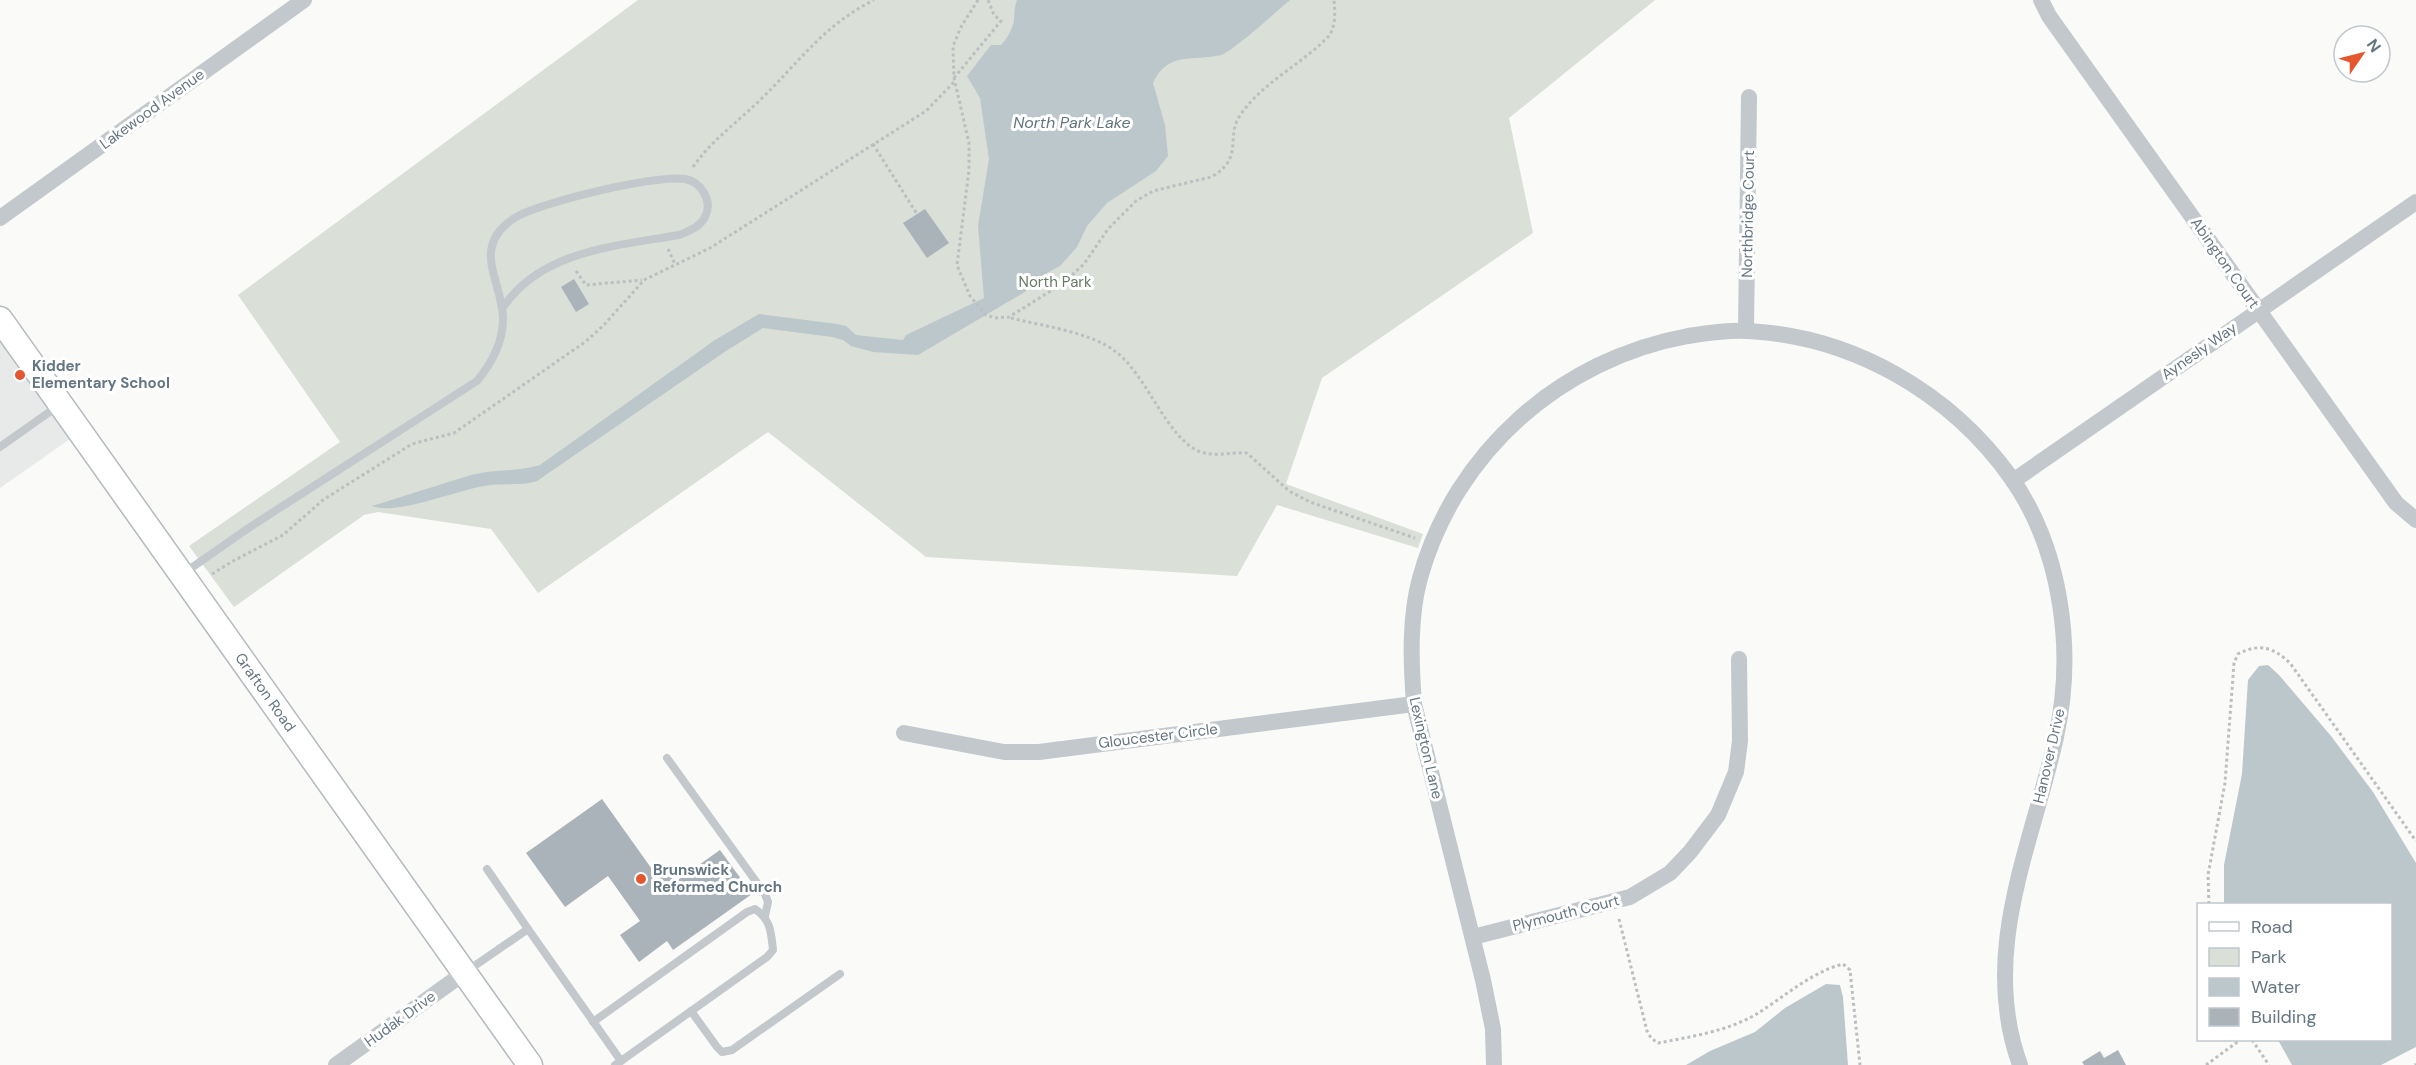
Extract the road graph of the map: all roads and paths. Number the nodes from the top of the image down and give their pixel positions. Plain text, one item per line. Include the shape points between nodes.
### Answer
1 (304, 0) edge
2 (874, 0) edge
3 (978, 0) edge
4 (988, 0) edge
5 (1334, 0) edge
6 (2041, 0) edge
7 (955, 79) junction
8 (1749, 97) dead end
9 (873, 144) junction
10 (686, 179) junction
11 (2416, 202) edge
12 (917, 214) dead end
13 (0, 218) edge
14 (568, 260) junction
15 (644, 280) junction
16 (502, 309) junction
17 (2259, 309) junction
18 (1009, 317) junction
19 (0, 319) edge
20 (1746, 331) junction
21 (60, 404) junction
22 (0, 447) edge
23 (2013, 481) junction
24 (2416, 520) edge
25 (1431, 544) junction
26 (212, 574) dead end
27 (182, 575) junction
28 (1739, 659) dead end
29 (1414, 704) junction
30 (904, 733) dead end
31 (668, 758) dead end
32 (2416, 841) edge
33 (487, 869) dead end
34 (1615, 902) junction
35 (2209, 903) edge
36 (765, 916) junction
37 (528, 929) junction
38 (1473, 936) junction
39 (465, 973) junction
40 (840, 974) dead end
41 (691, 1011) junction
42 (593, 1022) junction
43 (2240, 1041) edge
44 (2253, 1041) edge
45 (618, 1063) edge
46 (336, 1065) edge
47 (530, 1065) edge
48 (1494, 1065) edge
49 (1860, 1065) edge
50 (2020, 1065) edge
51 (2206, 1065) edge
52 (2269, 1065) edge

1 - 13 street, Lakewood Avenue
2 - 10 path via 832,25 758,102 715,140
3 - 7 path via 953,46
4 - 7 path via 1001,21
5 - 18 path via 1333,30 1251,102 1237,121 1230,160 1223,168 1211,177 1153,191 1136,201 1108,229 1084,264 1062,284
6 - 17 street, Abington Court
7 - 9 path via 926,111
7 - 18 path via 969,143 957,265 975,303 986,315
8 - 20 street, Northbridge Court
9 - 12 path
9 - 15 path via 705,251
10 - 14 lane via 702,189 708,210 705,219 690,231
10 - 16 lane via 625,185 535,208 513,218 492,244 492,271
11 - 17 street, Aynesly Way
14 - 15 path via 586,285
14 - 16 lane via 529,279
15 - 26 path via 585,342 454,433 412,444 323,500 283,535
16 - 27 lane via 498,346 477,381
17 - 23 street, Aynesly Way
17 - 24 street, Abington Court via 2396,503
18 - 25 path via 1087,338 1115,350 1133,367 1190,447 1214,455 1247,453 1281,485 1310,502
19 - 21 street, Grafton Road
20 - 23 street, Hanover Drive via 1829,345 1902,377 1936,399 1966,426
20 - 25 street, Lexington Lane via 1666,340 1590,368 1556,389 1524,413 1472,471
21 - 22 lane
21 - 27 street, Grafton Road
23 - 50 street, Hanover Drive via 2045,546 2056,586 2065,660 2057,736 2012,903 2006,942 2004,981
25 - 29 street, Lexington Lane via 1419,581 1413,624
27 - 39 street, Grafton Road
28 - 34 street, Plymouth Court via 1740,741 1736,772 1726,802 1701,841 1670,873
29 - 30 street, Gloucester Circle via 1039,752 1004,752
29 - 38 street, Lexington Lane
31 - 36 lane via 765,894
32 - 35 path via 2290,663 2272,649 2247,649 2238,654 2234,663 2225,783 2208,875
33 - 37 lane
34 - 38 street, Plymouth Court
34 - 49 path via 1647,1031 1658,1043 1734,1025 1843,964 1850,970
36 - 41 lane via 771,927 773,950
36 - 42 lane via 755,909 747,912
37 - 39 lane
37 - 42 lane
38 - 48 street, Lexington Lane via 1492,1029
39 - 46 street, Hudak Drive
39 - 47 street, Grafton Road
40 - 41 lane via 732,1050 722,1052
41 - 45 lane
42 - 45 lane
43 - 51 path
44 - 52 path

